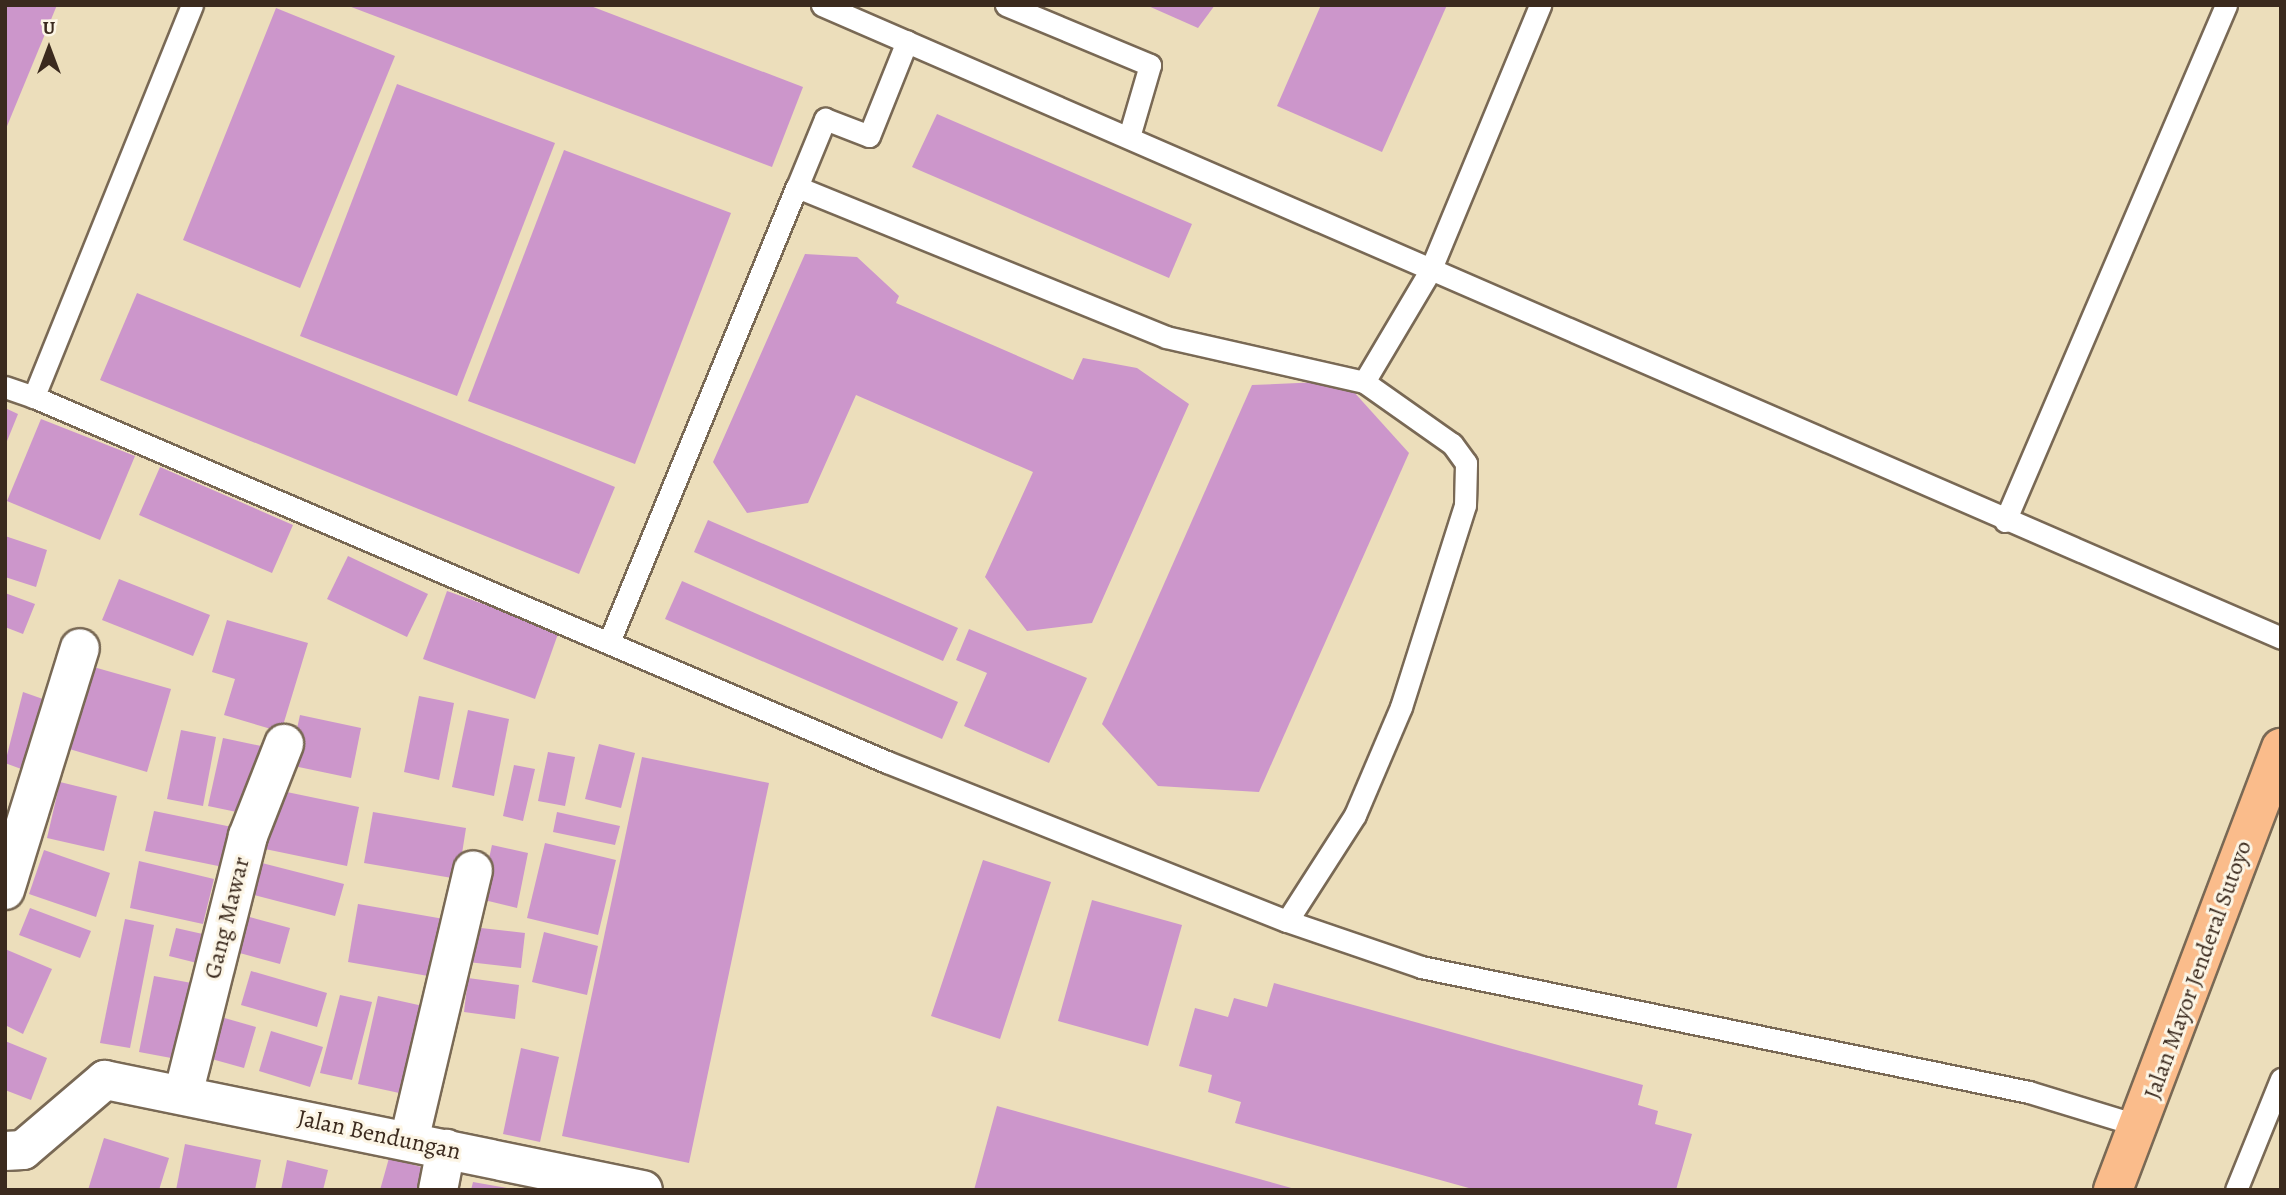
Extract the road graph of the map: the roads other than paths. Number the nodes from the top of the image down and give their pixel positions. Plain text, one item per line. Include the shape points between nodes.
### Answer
1 (192, 5) edge
2 (822, 5) edge
3 (1006, 5) edge
4 (1540, 5) edge
5 (2226, 5) edge
6 (908, 41) junction
7 (1129, 137) junction
8 (797, 187) junction
9 (1430, 271) junction
10 (1364, 382) junction
11 (5, 387) edge
12 (34, 397) junction
13 (2005, 520) junction
14 (2281, 638) edge
15 (609, 642) junction
16 (80, 648) dead end
17 (284, 744) dead end
18 (2281, 748) edge
19 (473, 870) dead end
20 (5, 890) edge
21 (1287, 921) junction
22 (2281, 1079) edge
23 (183, 1095) junction
24 (2140, 1126) junction
25 (409, 1141) junction
26 (446, 1149) junction
27 (5, 1151) edge
28 (439, 1190) edge
29 (643, 1190) edge
30 (2113, 1190) edge
31 (2132, 1190) edge
32 (2236, 1190) edge

1 - 12 lane
2 - 6 lane
3 - 7 lane via 1150,65
4 - 9 lane
5 - 13 lane
6 - 7 lane
6 - 8 lane via 869,136 825,119
7 - 9 lane
8 - 10 lane via 1166,337
8 - 15 lane
9 - 10 lane
9 - 13 lane
10 - 21 lane via 1452,444 1466,463 1465,505 1401,707 1354,815
11 - 12 lane
12 - 15 lane
13 - 14 lane
15 - 21 lane via 887,762
16 - 20 street
17 - 23 street, Gang Mawar via 248,836
18 - 24 highway, Jalan Mayor Jenderal Sutoyo
19 - 25 street
21 - 24 lane via 1421,967 2029,1092
22 - 32 lane
23 - 25 street, Jalan Bendungan
23 - 27 street, Jalan Bendungan via 116,1082 94,1083 23,1150
24 - 30 highway, Jalan Mayor Jenderal Sutoyo
24 - 31 highway
25 - 26 street, Jalan Bendungan
26 - 28 street
26 - 29 street, Jalan Bendungan

